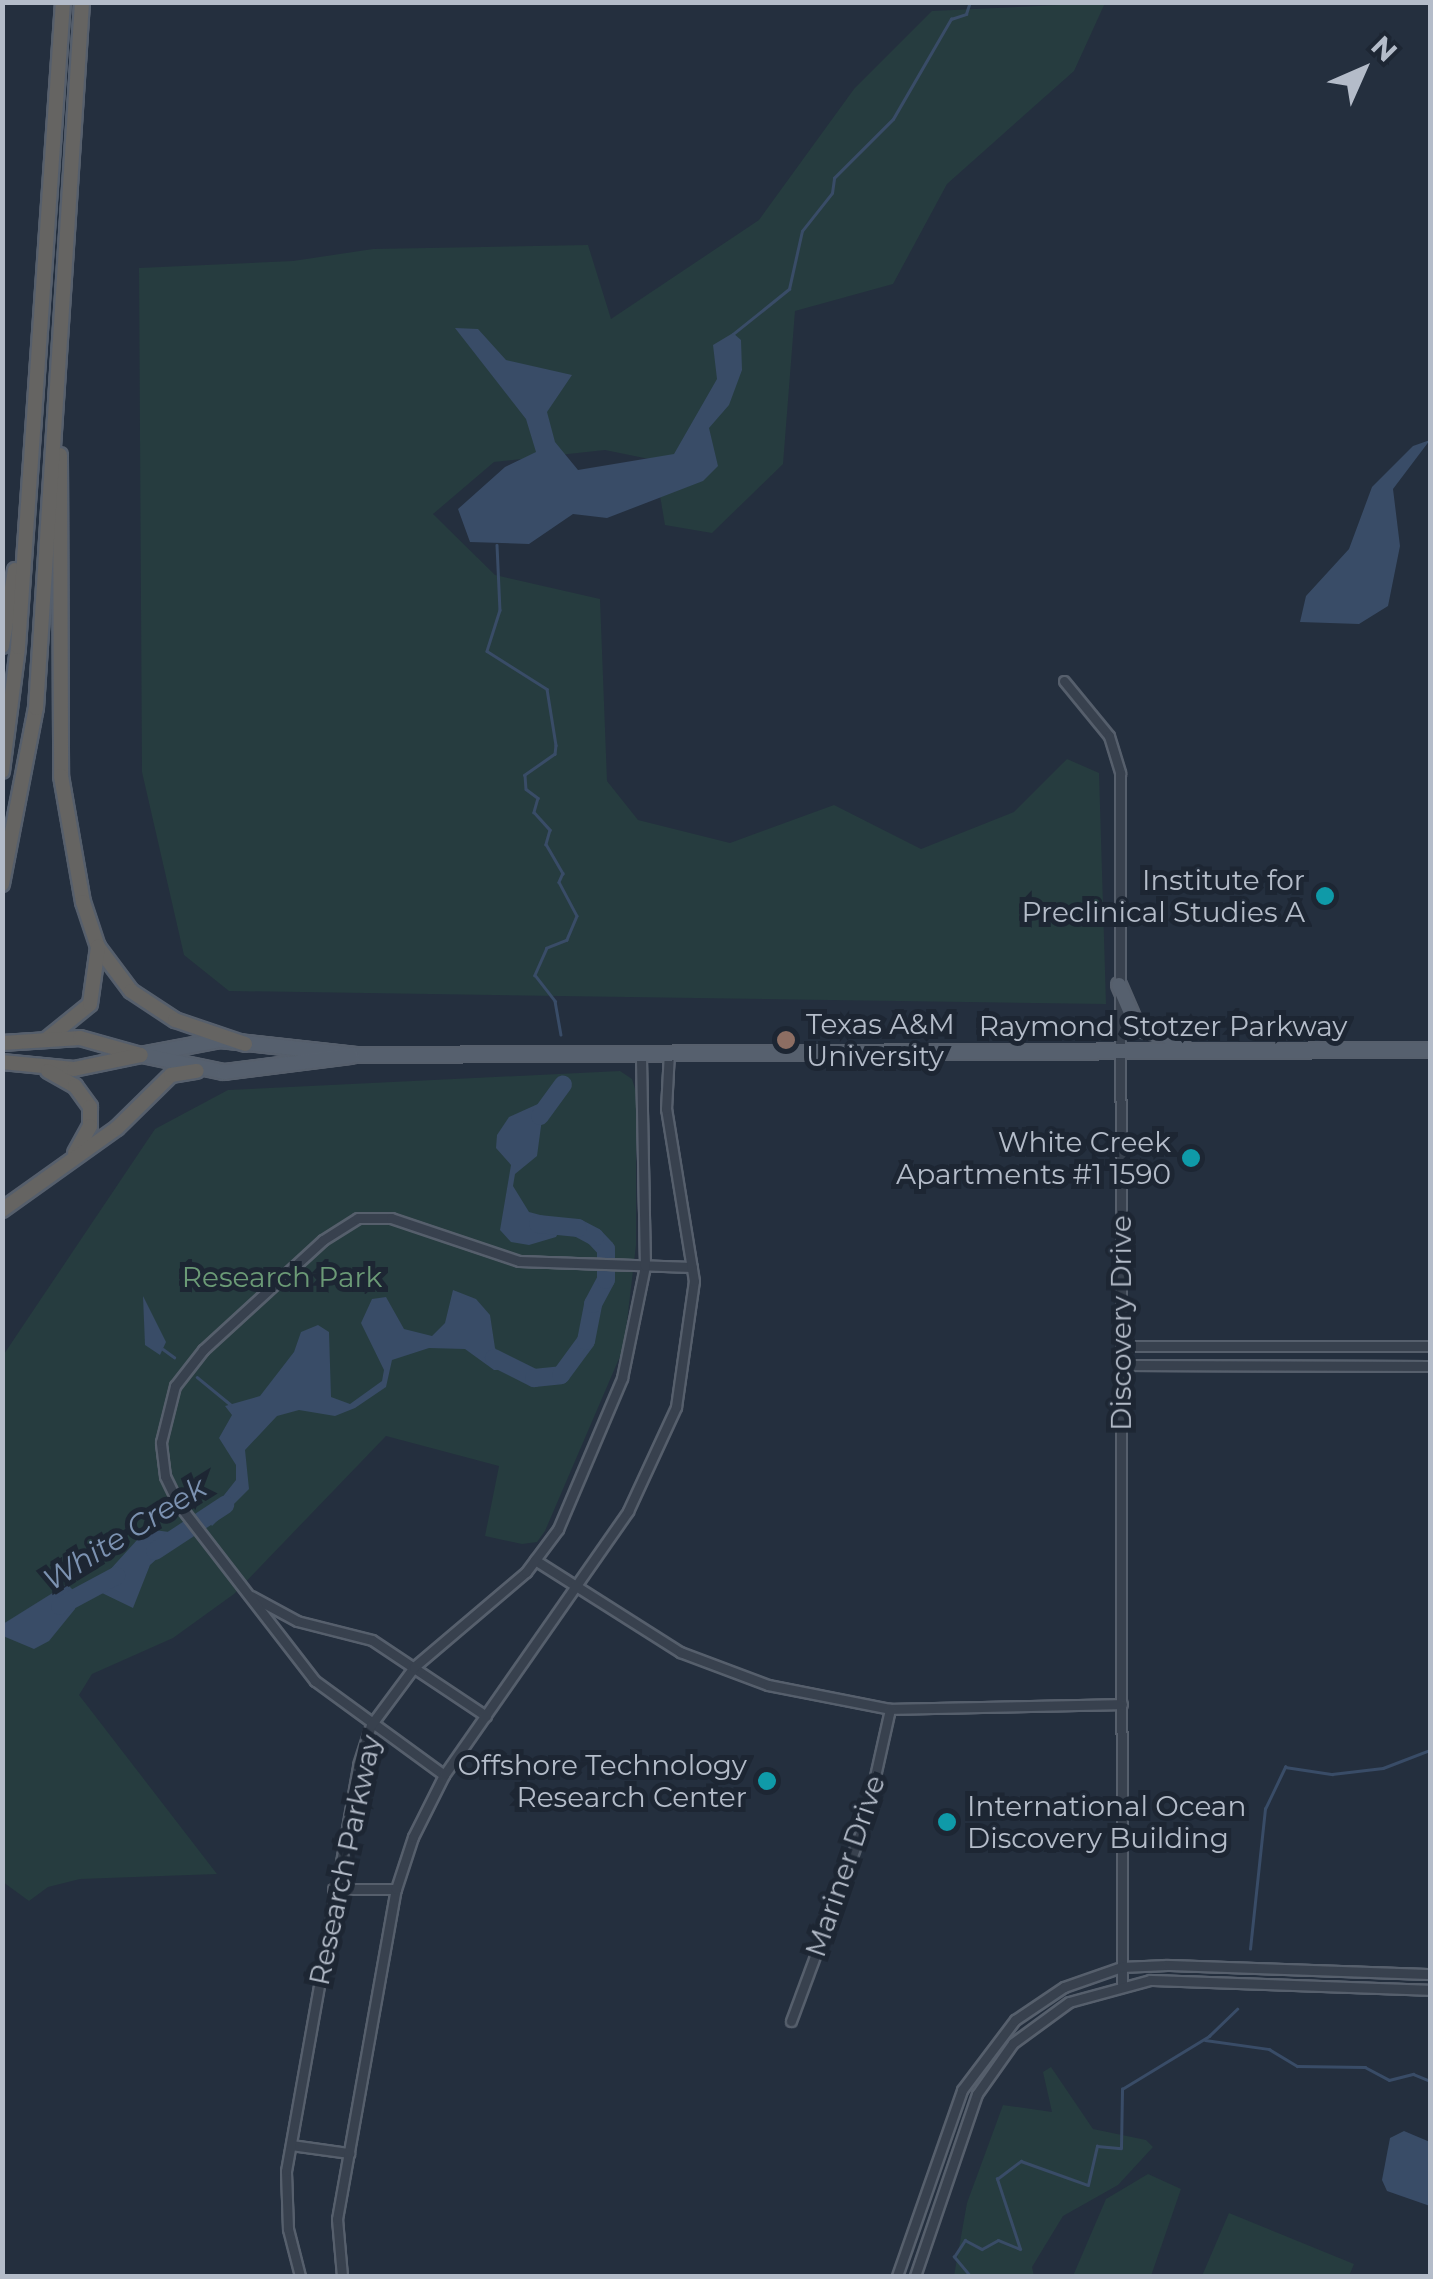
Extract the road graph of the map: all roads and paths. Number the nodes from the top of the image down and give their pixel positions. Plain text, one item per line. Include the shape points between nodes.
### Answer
1 (63, 2) edge
2 (82, 2) edge
3 (56, 123) junction
4 (76, 134) junction
5 (62, 302) junction
6 (28, 496) junction
7 (2, 646) edge
8 (1064, 681) dead end
9 (2, 771) edge
10 (2, 884) edge
11 (98, 947) junction
12 (1120, 985) junction
13 (46, 1040) junction
14 (8, 1043) edge
15 (246, 1044) junction
16 (1430, 1050) edge
17 (642, 1052) junction
18 (669, 1052) junction
19 (1120, 1052) junction
20 (1188, 1052) junction
21 (356, 1054) junction
22 (141, 1055) junction
23 (8, 1062) edge
24 (34, 1064) junction
25 (197, 1071) junction
26 (74, 1154) junction
27 (2, 1210) edge
28 (645, 1266) junction
29 (692, 1267) junction
30 (1122, 1346) junction
31 (1219, 1346) junction
32 (1430, 1346) edge
33 (1122, 1365) junction
34 (1219, 1365) junction
35 (1430, 1366) edge
36 (535, 1560) junction
37 (575, 1590) junction
38 (250, 1595) junction
39 (414, 1667) junction
40 (1122, 1704) junction
41 (890, 1709) junction
42 (486, 1716) junction
43 (371, 1725) junction
44 (444, 1775) junction
45 (332, 1889) junction
46 (396, 1889) junction
47 (1122, 1966) junction
48 (1430, 1974) edge
49 (1122, 1983) junction
50 (1430, 1990) edge
51 (792, 2020) dead end
52 (981, 2060) junction
53 (992, 2068) junction
54 (290, 2145) junction
55 (349, 2153) junction
56 (923, 2203) junction
57 (937, 2209) junction
58 (300, 2276) edge
59 (342, 2276) edge
60 (897, 2276) edge
61 (914, 2276) edge

1 - 3 highway
2 - 4 highway
3 - 4 highway
3 - 6 highway
4 - 5 highway
5 - 10 highway via 36,708
5 - 11 highway via 61,776 74,862
6 - 7 highway
6 - 9 highway
8 - 12 street, Discovery Drive via 1104,728 1118,763
11 - 13 highway via 90,1004
11 - 15 highway via 131,991 162,1013
12 - 19 street, Discovery Drive
12 - 20 main road via 1138,1030 1165,1035
13 - 14 highway, Raymond Stotzer Parkway
13 - 22 highway, Raymond Stotzer Parkway via 92,1039
15 - 21 main road, Raymond Stotzer Parkway
15 - 22 main road, Raymond Stotzer Parkway via 189,1041
16 - 20 main road, Raymond Stotzer Parkway
17 - 18 main road, Raymond Stotzer Parkway
17 - 21 main road, Raymond Stotzer Parkway
17 - 28 street, Research Parkway
18 - 19 main road, Raymond Stotzer Parkway
18 - 29 street, Research Parkway via 666,1109
19 - 20 main road, Raymond Stotzer Parkway
19 - 30 street, Discovery Drive
21 - 25 main road, Raymond Stotzer Parkway
22 - 24 highway, Raymond Stotzer Parkway via 94,1068
22 - 25 main road, Raymond Stotzer Parkway
23 - 24 highway, Raymond Stotzer Parkway
24 - 26 highway via 75,1086 90,1106 90,1126
25 - 26 highway via 170,1075 117,1128
26 - 27 highway
28 - 29 street
28 - 36 street, Research Parkway via 622,1378 567,1510
28 - 38 street via 493,1255 391,1218 358,1218 340,1226 181,1377 161,1442 165,1476 180,1505
29 - 37 street, Research Parkway via 690,1331 676,1407 649,1476
30 - 31 street
30 - 33 street, Discovery Drive
31 - 32 street
31 - 34 street
33 - 34 street
33 - 40 street, Discovery Drive
34 - 35 street
36 - 37 street
36 - 39 street, Research Parkway
37 - 41 street via 716,1667 768,1685
37 - 42 street, Research Parkway
38 - 39 street via 297,1621 372,1640
38 - 43 street via 314,1681
39 - 42 street
39 - 43 street, Research Parkway
40 - 41 street
40 - 47 street, Discovery Drive
41 - 51 street, Mariner Drive via 865,1821
42 - 44 street, Research Parkway
43 - 44 street
43 - 45 street, Research Parkway
44 - 46 street, Research Parkway via 412,1836
45 - 46 street
45 - 54 street, Research Parkway
46 - 55 street, Research Parkway
47 - 48 street
47 - 49 street, Discovery Drive
47 - 52 street via 1064,1987 1035,2006
49 - 50 street via 1346,1982
49 - 53 street via 1040,2018
52 - 53 street
52 - 56 street via 950,2117
53 - 57 street via 964,2125
54 - 55 street
54 - 58 street, Research Parkway via 285,2197
55 - 59 street, Research Parkway via 337,2219
56 - 57 street
56 - 60 street
57 - 61 street

